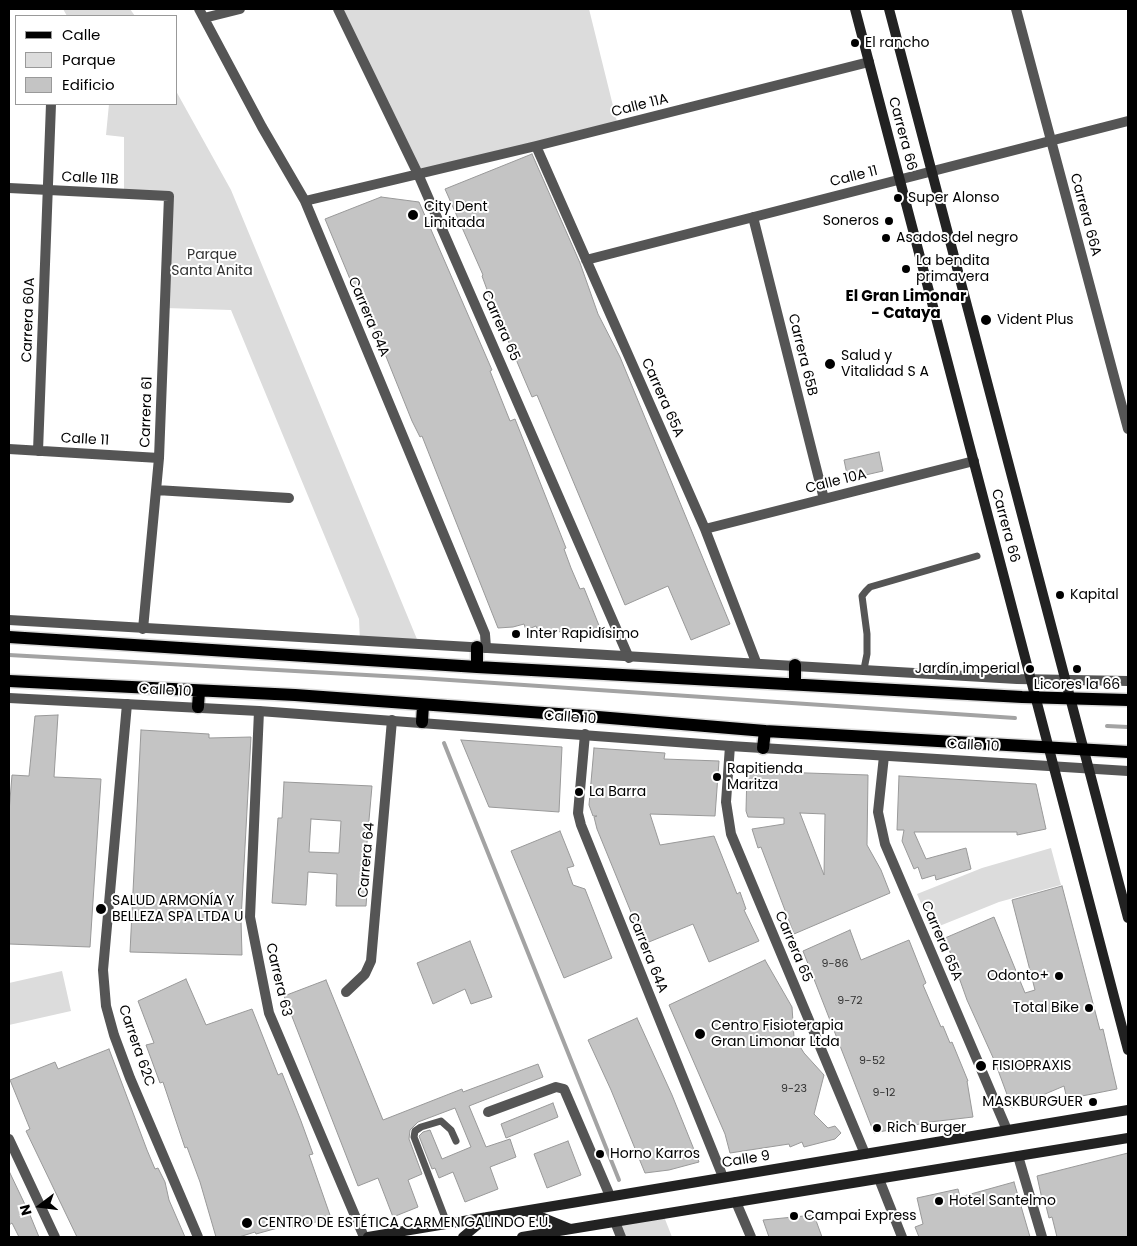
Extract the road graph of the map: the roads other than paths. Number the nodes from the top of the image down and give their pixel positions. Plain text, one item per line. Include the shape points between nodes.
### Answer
1 (199, 9) edge
2 (240, 9) edge
3 (338, 9) edge
4 (854, 9) edge
5 (889, 9) edge
6 (1016, 9) edge
7 (204, 18) junction
8 (869, 62) junction
9 (51, 105) edge
10 (1128, 121) edge
11 (1051, 141) junction
12 (536, 146) junction
13 (931, 171) junction
14 (418, 174) junction
15 (900, 179) junction
16 (9, 188) edge
17 (48, 191) junction
18 (169, 196) joint
19 (305, 201) junction
20 (753, 217) junction
21 (586, 260) junction
22 (1128, 429) edge
23 (9, 449) edge
24 (38, 451) junction
25 (159, 458) junction
26 (974, 461) junction
27 (156, 490) junction
28 (289, 498) dead end
29 (824, 499) junction
30 (705, 529) junction
31 (977, 556) dead end
32 (9, 620) edge
33 (144, 629) junction
34 (9, 637) edge
35 (482, 648) junction
36 (630, 658) junction
37 (756, 662) junction
38 (795, 665) junction
39 (478, 667) junction
40 (864, 669) junction
41 (1031, 679) junction
42 (1066, 680) junction
43 (1128, 681) edge
44 (9, 682) edge
45 (795, 684) junction
46 (199, 691) junction
47 (1036, 697) junction
48 (1070, 697) junction
49 (9, 698) edge
50 (1128, 700) edge
51 (127, 704) junction
52 (423, 705) junction
53 (198, 707) junction
54 (259, 711) junction
55 (392, 720) junction
56 (422, 722) junction
57 (765, 731) junction
58 (585, 734) junction
59 (730, 746) junction
60 (1049, 747) junction
61 (763, 748) junction
62 (1084, 748) junction
63 (1128, 752) edge
64 (884, 756) junction
65 (1053, 766) junction
66 (1088, 768) junction
67 (1128, 771) edge
68 (1128, 918) edge
69 (346, 992) dead end
70 (1128, 1050) edge
71 (1128, 1110) edge
72 (488, 1112) dead end
73 (1007, 1130) junction
74 (1128, 1138) edge
75 (9, 1139) edge
76 (456, 1141) dead end
77 (865, 1154) junction
78 (1018, 1156) junction
79 (723, 1177) junction
80 (880, 1179) junction
81 (610, 1196) junction
82 (736, 1202) junction
83 (524, 1210) junction
84 (488, 1216) junction
85 (614, 1222) junction
86 (447, 1223) junction
87 (571, 1229) junction
88 (55, 1237) edge
89 (198, 1237) edge
90 (364, 1237) edge
91 (368, 1237) edge
92 (463, 1237) edge
93 (522, 1237) edge
94 (621, 1237) edge
95 (751, 1237) edge
96 (902, 1237) edge
97 (1042, 1237) edge

1 - 7 street, Carrera 64A
2 - 7 street
3 - 14 street, Carrera 65
4 - 8 main road, Carrera 66
5 - 13 main road, Carrera 66
6 - 11 street, Carrera 66A
7 - 19 street, Carrera 64A
8 - 12 street, Calle 11A
8 - 15 main road, Carrera 66
9 - 17 street, Carrera 60A
10 - 11 street, Calle 11
11 - 13 street, Calle 11
11 - 22 street, Carrera 66A
12 - 14 street, Calle 11A
12 - 21 street, Carrera 65A
13 - 15 street, Calle 11
13 - 42 main road, Carrera 66
14 - 19 street, Calle 11A
14 - 36 street, Carrera 65
15 - 20 street, Calle 11
15 - 26 main road, Carrera 66
16 - 17 street, Calle 11B
17 - 18 street, Calle 11B
17 - 24 street, Carrera 60A
18 - 25 street, Carrera 61
19 - 35 street, Carrera 64A via 485,634
20 - 21 street, Calle 11
20 - 29 street, Carrera 65B
21 - 30 street, Carrera 65A
23 - 24 street, Calle 11
24 - 25 street, Calle 11
25 - 27 street, Carrera 61
26 - 29 street, Calle 10A
26 - 41 main road, Carrera 66
27 - 28 street
27 - 33 street, Carrera 61
29 - 30 street, Calle 10A
30 - 37 street, Carrera 65A
31 - 40 lane via 866,590 862,596 867,634
32 - 33 street
33 - 35 street
34 - 39 main road
35 - 36 street
35 - 39 main road
36 - 37 street
37 - 38 street
38 - 40 street
38 - 45 main road
39 - 45 main road
40 - 41 street
41 - 42 street
41 - 47 main road, Carrera 66
42 - 43 street
42 - 48 main road, Carrera 66
44 - 46 main road, Calle 10
45 - 47 main road
46 - 52 main road, Calle 10
46 - 53 main road
47 - 48 main road
47 - 60 main road, Carrera 66
48 - 50 main road
48 - 62 main road, Carrera 66
49 - 51 street, Calle 10
51 - 53 street, Calle 10
51 - 89 street, Carrera 62C via 103,970 106,1006 130,1078
52 - 56 main road
52 - 57 main road, Calle 10
53 - 54 street, Calle 10
54 - 55 street, Calle 10
54 - 90 street, Carrera 63 via 250,917 268,1013
55 - 56 street, Calle 10
55 - 69 street, Carrera 64 via 371,961 365,974
56 - 58 street, Calle 10
57 - 60 main road, Calle 10
57 - 61 main road
58 - 59 street, Calle 10
58 - 79 street, Carrera 64A via 578,813 581,825
59 - 61 street, Calle 10
59 - 77 street, Carrera 65 via 726,802 731,834
60 - 62 main road, Calle 10
60 - 65 main road, Carrera 66
61 - 64 street, Calle 10
62 - 63 main road, Calle 10
62 - 66 main road, Carrera 66
64 - 65 street, Calle 10
64 - 73 street, Carrera 65A via 878,812 885,844
65 - 66 street, Calle 10
65 - 70 main road, Carrera 66
66 - 67 street, Calle 10
66 - 68 main road, Carrera 66
71 - 73 main road, Calle 9
72 - 81 street via 556,1087 564,1089
73 - 77 main road, Calle 9
74 - 78 main road
75 - 88 street
76 - 86 lane via 452,1130 441,1120 415,1131 414,1137
77 - 79 main road, Calle 9
78 - 80 main road
78 - 97 street
79 - 81 main road, Calle 9
80 - 82 main road
80 - 96 street
81 - 83 main road, Calle 9
82 - 85 main road
82 - 95 street
83 - 84 main road, Calle 9
83 - 87 main road
84 - 86 main road, Calle 9
84 - 92 main road
85 - 87 main road
85 - 94 street
86 - 91 main road, Calle 9
87 - 93 main road

